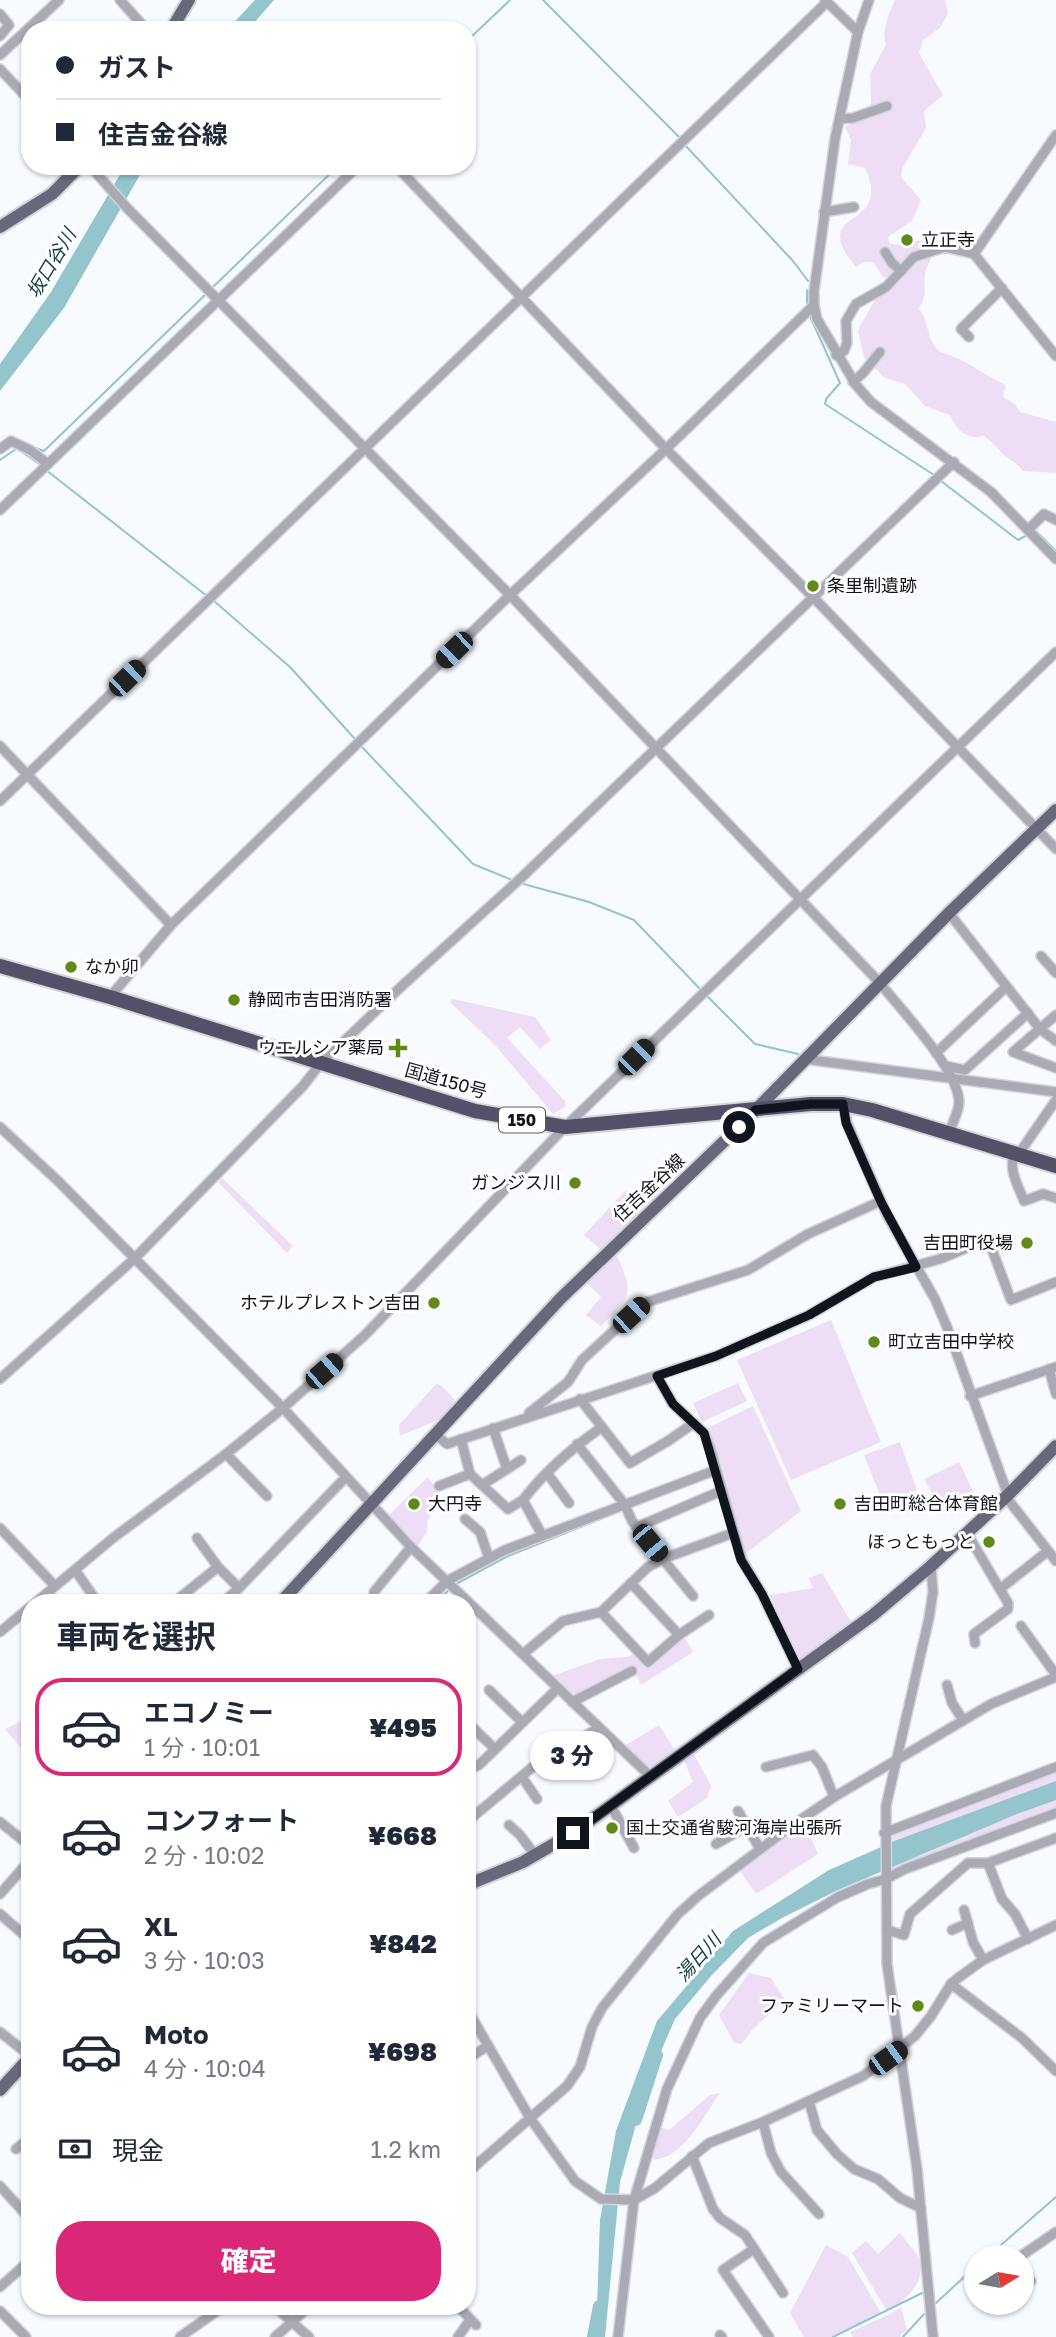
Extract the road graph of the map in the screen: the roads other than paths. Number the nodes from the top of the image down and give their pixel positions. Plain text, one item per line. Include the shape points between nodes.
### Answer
1 (59, 0) edge
2 (120, 0) edge
3 (190, 0) edge
4 (869, 0) edge
5 (826, 1) edge
6 (0, 14) edge
7 (36, 21) edge
8 (139, 21) edge
9 (177, 21) edge
10 (858, 32) junction
11 (21, 35) edge
12 (0, 36) edge
13 (0, 55) edge
14 (0, 69) edge
15 (21, 91) edge
16 (887, 106) dead end
17 (840, 119) junction
18 (1056, 135) edge
19 (71, 175) edge
20 (98, 175) edge
21 (348, 175) edge
22 (405, 175) edge
23 (854, 207) dead end
24 (824, 212) junction
25 (0, 227) edge
26 (885, 252) dead end
27 (974, 254) junction
28 (901, 271) junction
29 (1002, 288) junction
30 (213, 293) junction
31 (521, 298) junction
32 (810, 308) junction
33 (968, 337) dead end
34 (880, 352) dead end
35 (836, 355) junction
36 (1056, 356) edge
37 (853, 382) junction
38 (364, 448) junction
39 (0, 449) edge
40 (666, 449) junction
41 (954, 462) junction
42 (46, 466) junction
43 (0, 510) edge
44 (1056, 520) edge
45 (1031, 531) junction
46 (1056, 559) edge
47 (510, 595) junction
48 (813, 597) junction
49 (1056, 652) edge
50 (0, 746) edge
51 (957, 747) junction
52 (657, 748) junction
53 (27, 775) junction
54 (0, 802) edge
55 (1056, 810) edge
56 (1036, 828) junction
57 (1056, 849) edge
58 (799, 899) junction
59 (949, 913) junction
60 (171, 925) junction
61 (1041, 956) dead end
62 (0, 966) edge
63 (1056, 973) edge
64 (880, 983) junction
65 (1006, 987) junction
66 (110, 997) junction
67 (1028, 1013) junction
68 (1056, 1014) edge
69 (1040, 1029) junction
70 (1056, 1041) edge
71 (936, 1053) junction
72 (804, 1059) junction
73 (320, 1064) junction
74 (946, 1066) junction
75 (1056, 1068) edge
76 (953, 1078) junction
77 (1056, 1092) edge
78 (1056, 1100) edge
79 (843, 1104) junction
80 (755, 1110) junction
81 (565, 1127) junction
82 (0, 1128) edge
83 (949, 1133) junction
84 (1017, 1154) junction
85 (1056, 1166) edge
86 (1056, 1198) edge
87 (881, 1202) junction
88 (134, 1259) junction
89 (916, 1267) junction
90 (1056, 1282) edge
91 (1053, 1368) edge
92 (657, 1376) junction
93 (0, 1379) edge
94 (1056, 1394) edge
95 (970, 1396) junction
96 (580, 1399) junction
97 (283, 1408) junction
98 (525, 1417) junction
99 (694, 1423) junction
100 (602, 1427) junction
101 (493, 1428) junction
102 (435, 1434) junction
103 (461, 1439) junction
104 (577, 1444) junction
105 (1056, 1446) edge
106 (226, 1454) junction
107 (521, 1460) dead end
108 (507, 1469) junction
109 (716, 1470) junction
110 (547, 1473) junction
111 (470, 1474) junction
112 (345, 1478) junction
113 (482, 1485) junction
114 (439, 1486) dead end
115 (721, 1491) junction
116 (267, 1496) dead end
117 (1007, 1496) junction
118 (523, 1500) junction
119 (569, 1503) dead end
120 (370, 1504) junction
121 (626, 1507) junction
122 (465, 1519) dead end
123 (637, 1527) junction
124 (0, 1528) edge
125 (733, 1533) junction
126 (967, 1533) junction
127 (542, 1535) junction
128 (197, 1538) dead end
129 (411, 1547) junction
130 (1048, 1551) junction
131 (489, 1558) junction
132 (663, 1559) junction
133 (1056, 1561) edge
134 (931, 1566) junction
135 (218, 1567) junction
136 (75, 1570) junction
137 (447, 1581) junction
138 (631, 1583) junction
139 (55, 1586) junction
140 (239, 1588) junction
141 (1000, 1589) junction
142 (373, 1592) dead end
143 (46, 1594) edge
144 (92, 1594) edge
145 (184, 1594) edge
146 (232, 1594) edge
147 (289, 1594) edge
148 (434, 1594) edge
149 (455, 1594) edge
150 (693, 1597) dead end
151 (601, 1612) junction
152 (21, 1614) edge
153 (476, 1614) edge
154 (709, 1615) dead end
155 (1021, 1626) dead end
156 (0, 1632) edge
157 (679, 1635) junction
158 (975, 1643) dead end
159 (523, 1654) junction
160 (798, 1669) junction
161 (632, 1671) dead end
162 (1056, 1676) edge
163 (947, 1685) dead end
164 (558, 1688) junction
165 (489, 1690) dead end
166 (572, 1702) junction
167 (963, 1720) junction
168 (523, 1722) junction
169 (599, 1728) junction
170 (476, 1731) edge
171 (495, 1749) junction
172 (897, 1759) junction
173 (476, 1766) edge
174 (766, 1767) dead end
175 (1056, 1767) edge
176 (522, 1777) junction
177 (651, 1777) junction
178 (834, 1797) junction
179 (537, 1799) dead end
180 (611, 1806) junction
181 (738, 1811) dead end
182 (1056, 1813) edge
183 (476, 1814) edge
184 (0, 1822) edge
185 (509, 1825) dead end
186 (747, 1826) junction
187 (884, 1835) junction
188 (1056, 1838) edge
189 (21, 1839) edge
190 (716, 1844) dead end
191 (634, 1848) dead end
192 (760, 1849) junction
193 (535, 1855) junction
194 (988, 1863) junction
195 (21, 1870) edge
196 (886, 1879) junction
197 (476, 1881) edge
198 (0, 1894) edge
199 (964, 1910) dead end
200 (0, 1914) edge
201 (968, 1923) junction
202 (1056, 1925) edge
203 (887, 1930) junction
204 (952, 1930) dead end
205 (21, 1932) edge
206 (1028, 1939) junction
207 (984, 1961) junction
208 (951, 1984) junction
209 (476, 2025) edge
210 (0, 2032) edge
211 (488, 2046) junction
212 (900, 2049) junction
213 (21, 2050) edge
214 (476, 2053) edge
215 (21, 2067) edge
216 (1056, 2071) edge
217 (0, 2090) edge
218 (809, 2101) junction
219 (530, 2118) junction
220 (763, 2122) junction
221 (21, 2145) edge
222 (16, 2149) dead end
223 (692, 2156) junction
224 (476, 2165) edge
225 (0, 2186) edge
226 (634, 2200) junction
227 (921, 2208) junction
228 (21, 2210) edge
229 (819, 2214) dead end
230 (1056, 2232) edge
231 (1034, 2247) edge
232 (754, 2249) junction
233 (21, 2268) edge
234 (0, 2287) edge
235 (783, 2293) dead end
236 (0, 2311) edge
237 (211, 2315) edge
238 (284, 2315) edge
239 (300, 2315) edge
240 (466, 2315) edge
241 (292, 2322) junction
242 (766, 2336) edge
243 (26, 2337) edge
244 (180, 2337) edge
245 (275, 2337) edge
246 (309, 2337) edge
247 (458, 2337) edge
248 (618, 2337) edge
249 (933, 2337) edge

1 - 7 street
2 - 8 street
3 - 9 main road
4 - 10 street
5 - 10 street
5 - 31 street
6 - 12 street via 9,25
10 - 17 street
11 - 13 street
14 - 15 street
16 - 17 street
17 - 24 street
18 - 27 street
19 - 25 main road via 52,194
20 - 30 street
21 - 30 street
22 - 31 street
23 - 24 street
24 - 32 street
26 - 28 street
27 - 28 street via 945,247 914,257
27 - 29 street
28 - 35 street via 886,288 856,304 846,321 844,351
29 - 33 street via 961,328
29 - 36 street
30 - 38 street
30 - 42 street
31 - 38 street
31 - 40 street
32 - 35 street
32 - 40 street
34 - 37 street
35 - 37 street
37 - 41 street via 871,402
38 - 47 street
38 - 53 street
39 - 42 street via 11,441
40 - 47 street
40 - 48 street
41 - 45 street
41 - 48 street
42 - 43 street
44 - 45 street via 1044,514
45 - 46 street
47 - 52 street
47 - 60 street
48 - 51 street
48 - 52 street
49 - 51 street
50 - 53 street
51 - 56 street
51 - 58 street
52 - 58 street
52 - 73 street
53 - 54 street
53 - 60 street
55 - 56 main road, 住吉金谷線
56 - 57 street
56 - 59 main road, 住吉金谷線
58 - 64 street
58 - 81 street
59 - 64 main road, 住吉金谷線
59 - 65 street
60 - 66 street
61 - 63 street
62 - 66 highway, 国道150号 / 150
64 - 71 street
64 - 72 main road, 住吉金谷線
65 - 67 street
65 - 71 street
66 - 73 highway, 国道150号 / 150
67 - 69 street
67 - 74 street via 965,1069
68 - 69 street
69 - 70 street
69 - 75 street via 1013,1052
71 - 74 street
72 - 76 street
72 - 80 main road, 住吉金谷線
73 - 81 highway, 国道150号 / 150 via 475,1111
73 - 88 street
74 - 76 street
76 - 77 street
76 - 83 street via 959,1107
78 - 84 street
79 - 80 highway, 国道150号 / 150
79 - 83 highway, 国道150号 / 150
79 - 87 street via 846,1123
80 - 81 highway, 国道150号 / 150
80 - 102 main road, 住吉金谷線 via 560,1299
81 - 97 street via 365,1335
82 - 88 street
83 - 84 highway, 国道150号 / 150
84 - 85 highway, 国道150号 / 150
84 - 86 street via 1011,1160 1012,1168 1024,1201 1043,1194
87 - 89 street
87 - 98 street via 808,1234 748,1270 644,1303 582,1360 568,1382
88 - 93 street
88 - 97 street
89 - 90 street via 988,1240 1011,1300
89 - 92 street via 874,1277 809,1315
89 - 95 street via 947,1328
91 - 94 street
91 - 95 street
92 - 96 street
92 - 99 street via 673,1404
95 - 117 street
96 - 98 street
96 - 100 street
97 - 106 street
97 - 112 street
98 - 101 street
99 - 100 street via 631,1463
99 - 109 street via 704,1433
100 - 104 street
101 - 103 street
101 - 108 street
102 - 103 street via 447,1444
102 - 120 main road, 住吉金谷線
103 - 111 street
104 - 110 street
104 - 121 street
105 - 117 main road
106 - 116 street
106 - 136 street
107 - 108 street
108 - 113 street
109 - 115 street
109 - 121 street
110 - 118 street
110 - 119 street
111 - 113 street
111 - 114 street
112 - 120 street
112 - 140 street
113 - 118 street via 508,1509
115 - 123 street
115 - 125 street
117 - 126 main road
117 - 130 street
118 - 127 street
120 - 129 street
120 - 147 main road, 住吉金谷線
121 - 123 street
121 - 127 street
122 - 131 street via 480,1532
123 - 132 street
124 - 139 street
125 - 132 street
125 - 160 street via 741,1560
126 - 134 main road
126 - 141 street
127 - 131 street
128 - 135 street
129 - 137 street
129 - 142 street
130 - 133 street
130 - 141 street
131 - 137 street
132 - 138 street
132 - 150 street
134 - 160 main road
134 - 172 street via 929,1618
135 - 140 street
135 - 145 street
136 - 139 street
136 - 144 street
137 - 148 street
137 - 149 street
138 - 151 street
138 - 157 street
139 - 143 street
140 - 146 street
141 - 158 street via 1008,1609 974,1634
151 - 157 street via 648,1662
151 - 159 street via 563,1621
152 - 156 street
153 - 159 street
154 - 157 street
155 - 162 street
159 - 164 street
160 - 177 main road
161 - 166 street
162 - 167 street
163 - 167 street
164 - 166 street
164 - 168 street
165 - 168 street
166 - 169 street
167 - 172 street
168 - 171 street
169 - 176 street via 554,1752
169 - 177 street
170 - 171 street
171 - 173 street
172 - 178 street
172 - 187 street
174 - 178 street via 813,1755
175 - 187 street
176 - 179 street
176 - 183 street
177 - 180 main road
178 - 192 street
180 - 191 street
180 - 193 main road
181 - 186 street
182 - 196 street
184 - 189 street
185 - 193 street
186 - 190 street
186 - 192 street
187 - 196 street
188 - 194 street
192 - 219 street via 677,1916 602,2008 580,2067 567,2086
193 - 197 main road
194 - 203 street via 963,1866 909,1914 904,1935
194 - 206 street via 1002,1899
195 - 198 street
196 - 203 street
196 - 226 street via 838,1897 763,1943 716,1996 694,2030 667,2089
199 - 201 street
200 - 205 street
201 - 204 street
201 - 207 street
202 - 206 street
203 - 212 street via 887,1964
206 - 207 street
207 - 208 street
208 - 212 street via 931,2016
208 - 216 street via 1022,2038
209 - 211 street
210 - 213 street
211 - 214 street
211 - 219 street
212 - 218 street via 863,2076
212 - 227 street
215 - 217 main road
218 - 220 street
218 - 227 street via 817,2130 837,2154 853,2169 878,2179
219 - 224 street
219 - 226 street via 575,2181 601,2199
220 - 223 street via 709,2143
220 - 229 street via 781,2172
221 - 222 street
223 - 226 street
223 - 232 street via 713,2209 745,2235
225 - 228 street
226 - 248 street
227 - 249 street
230 - 231 street
232 - 235 street
232 - 242 street via 723,2270
233 - 234 street
236 - 243 street
237 - 244 street
238 - 241 street
239 - 241 street
240 - 247 street via 473,2323
241 - 245 street
241 - 246 street

